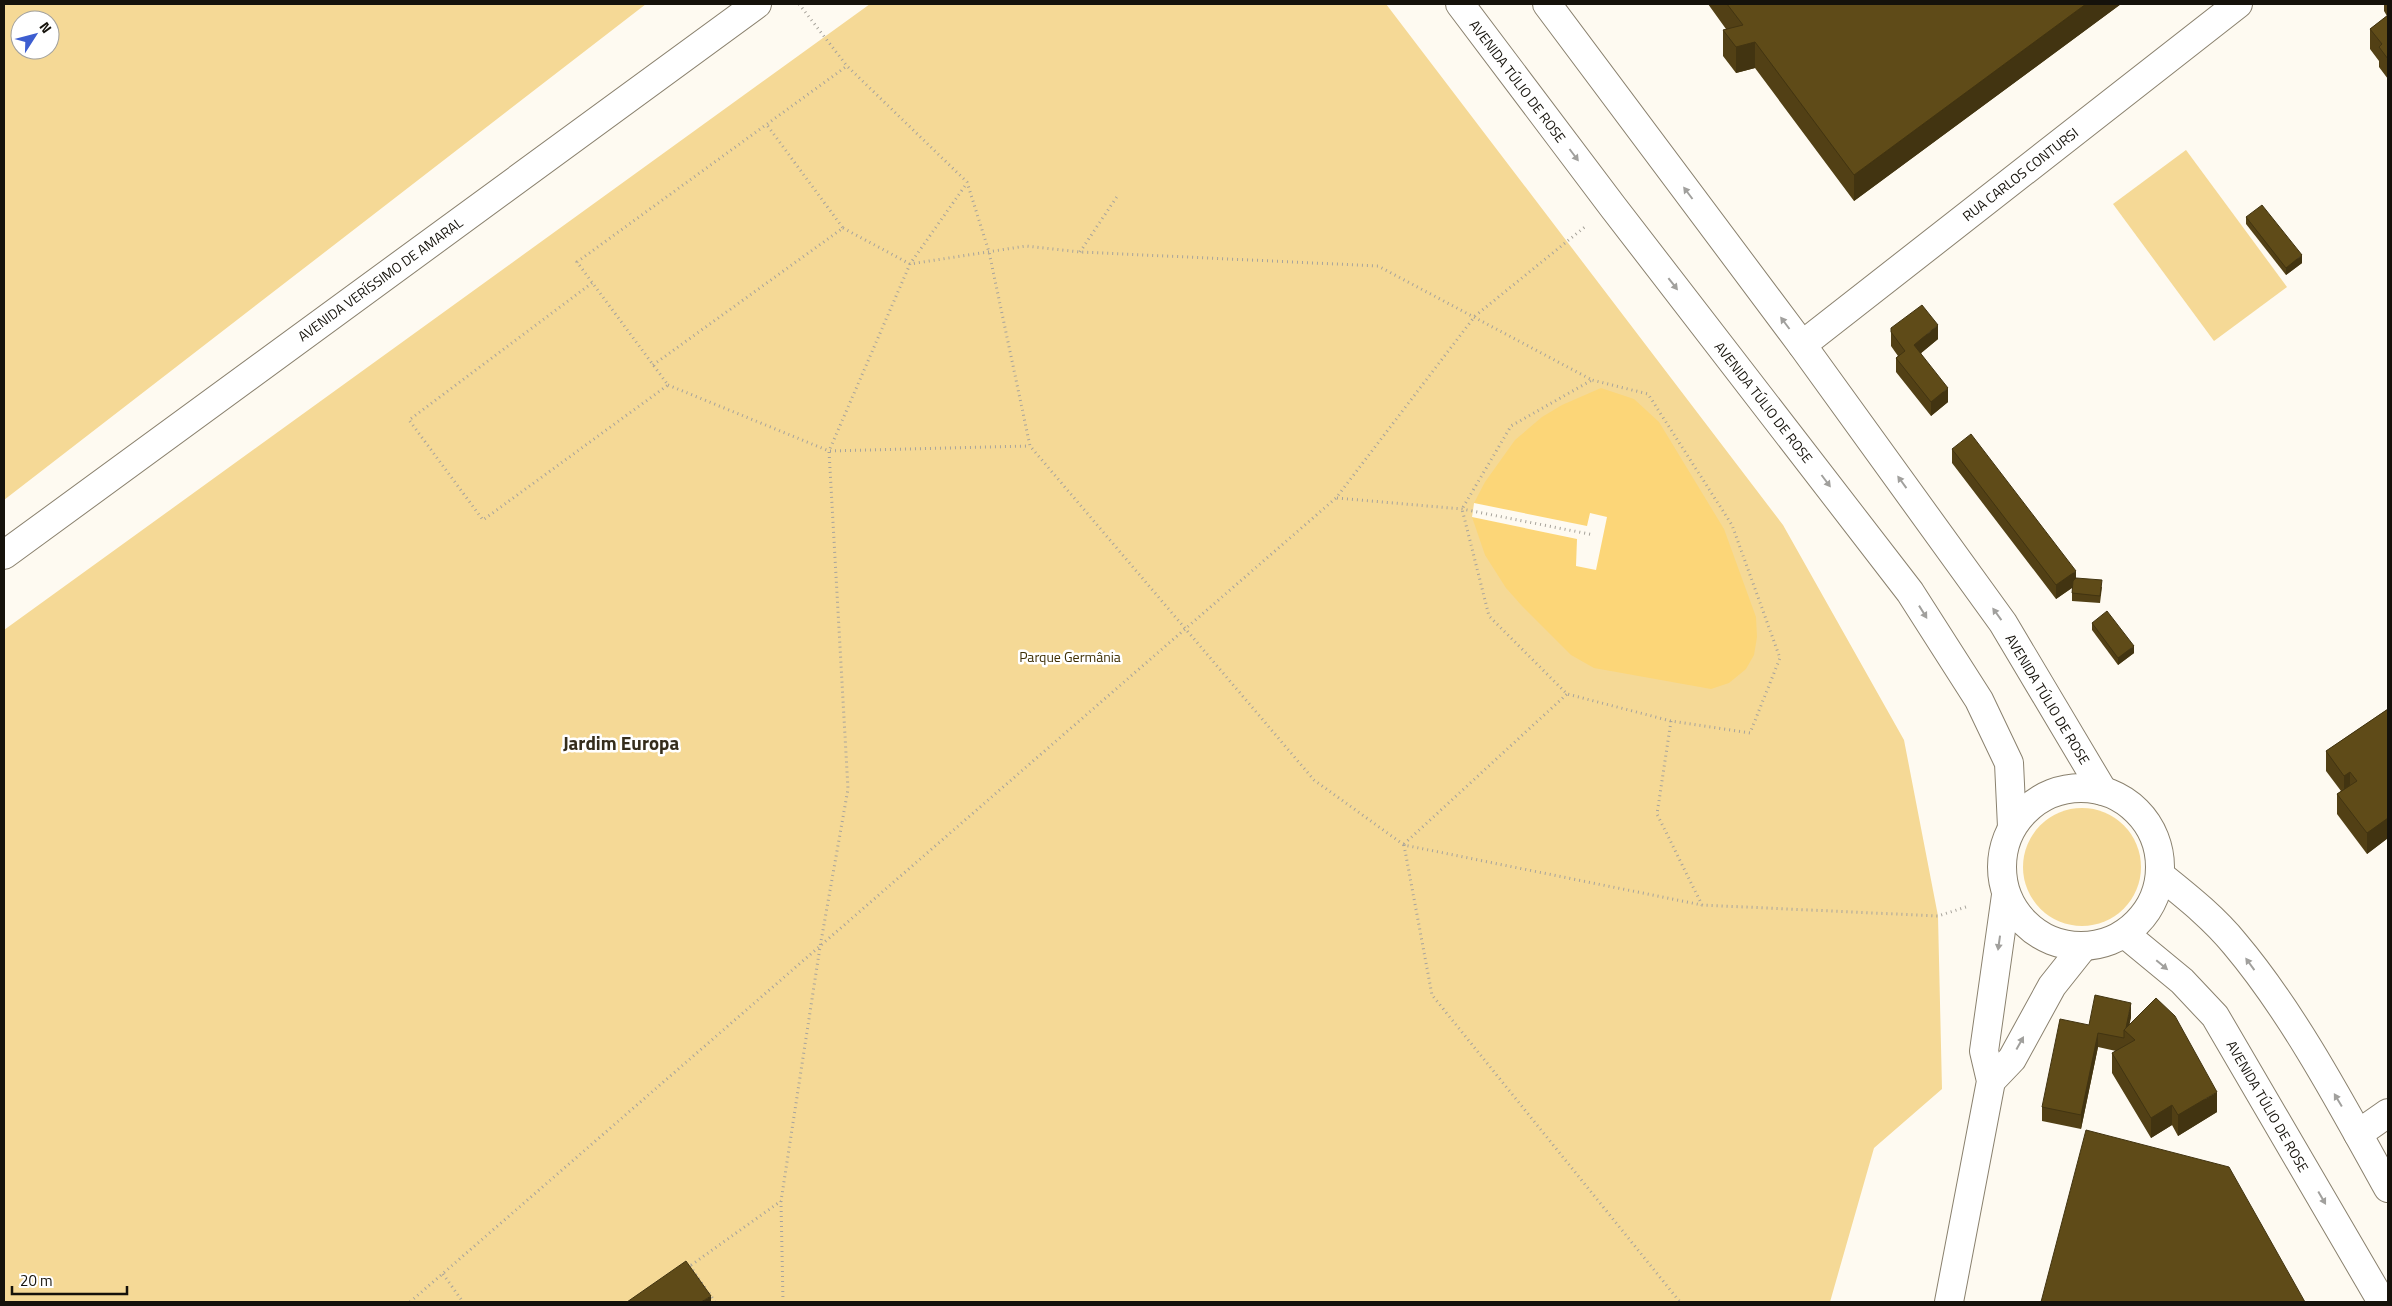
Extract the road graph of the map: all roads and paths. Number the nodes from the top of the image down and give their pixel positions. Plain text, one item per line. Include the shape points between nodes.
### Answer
1 (757, 4) edge
2 (799, 4) edge
3 (1460, 4) edge
4 (1547, 4) edge
5 (2238, 4) edge
6 (847, 66) junction
7 (767, 125) junction
8 (967, 182) junction
9 (1118, 195) dead end
10 (1613, 206) junction
11 (843, 228) junction
12 (989, 252) junction
13 (1080, 252) junction
14 (910, 264) junction
15 (592, 283) junction
16 (1474, 316) junction
17 (1802, 345) junction
18 (653, 365) junction
19 (1592, 380) junction
20 (668, 385) junction
21 (1030, 446) junction
22 (829, 451) junction
23 (1336, 498) junction
24 (1462, 509) junction
25 (1594, 535) dead end
26 (4, 555) edge
27 (1186, 631) junction
28 (1567, 694) junction
29 (1671, 721) junction
30 (2103, 791) junction
31 (2012, 827) junction
32 (1404, 845) junction
33 (2160, 874) junction
34 (2006, 895) junction
35 (1702, 905) junction
36 (2124, 934) junction
37 (820, 947) junction
38 (2083, 947) junction
39 (1991, 1081) junction
40 (2388, 1113) edge
41 (2358, 1134) junction
42 (2388, 1188) edge
43 (781, 1200) junction
44 (690, 1266) junction
45 (683, 1271) edge
46 (443, 1274) junction
47 (410, 1302) edge
48 (463, 1302) edge
49 (715, 1302) edge
50 (783, 1302) edge
51 (1680, 1302) edge
52 (1949, 1302) edge
53 (2382, 1302) edge

1 - 26 street, AVENIDA VERÍSSIMO DE AMARAL
2 - 6 path
3 -> 10 street, AVENIDA TÚLIO DE ROSE
17 -> 4 street, AVENIDA TÚLIO DE ROSE
5 - 17 street, RUA CARLOS CONTURSI
6 - 7 path
6 - 8 path
7 - 11 path
7 - 15 path via 577,262
8 - 12 path
8 - 14 path
9 - 13 path
10 - 16 path
10 -> 31 street, AVENIDA TÚLIO DE ROSE via 1910,592 1979,700 2009,763
11 - 14 path
11 - 18 path
12 - 13 path via 1026,246
12 - 14 path
12 - 21 path
13 - 16 path via 1378,266
14 - 22 path
15 - 18 path
15 - 20 path via 409,420 483,520
16 - 19 path
16 - 23 path
30 -> 17 street, AVENIDA TÚLIO DE ROSE via 2003,623
18 - 20 path
19 - 24 path via 1511,426
19 - 29 path via 1648,394 1732,525 1780,658 1750,732
20 - 22 path
21 - 22 path
21 - 27 path
22 - 37 path via 848,789
23 - 24 path
23 - 27 path
24 - 25 path
24 - 28 path via 1489,616
27 - 32 path via 1314,780
27 - 37 path
28 - 29 path
28 - 32 path
29 - 35 path via 1657,814
30 - 31 street via 2076,787 2050,794 2026,809
30 - 33 street via 2128,803 2146,822 2157,847
31 - 34 street via 2003,848 2001,872
32 - 35 path
32 - 51 path via 1432,995
33 - 36 street via 2153,901 2141,919
41 -> 33 street via 2281,1006 2235,943
34 - 35 path via 1938,916
34 - 38 street via 2018,916 2036,933 2058,943
34 -> 39 street via 1984,1051
36 - 38 street via 2105,944
36 -> 53 street, AVENIDA TÚLIO DE ROSE via 2182,981 2215,1016
37 - 43 path
37 - 46 path
39 -> 38 street via 2012,1059 2052,986
39 - 52 street
40 - 41 street
41 - 42 street
43 - 44 path
43 - 50 path
44 - 45 path
44 - 49 path
46 - 47 path
46 - 48 path

